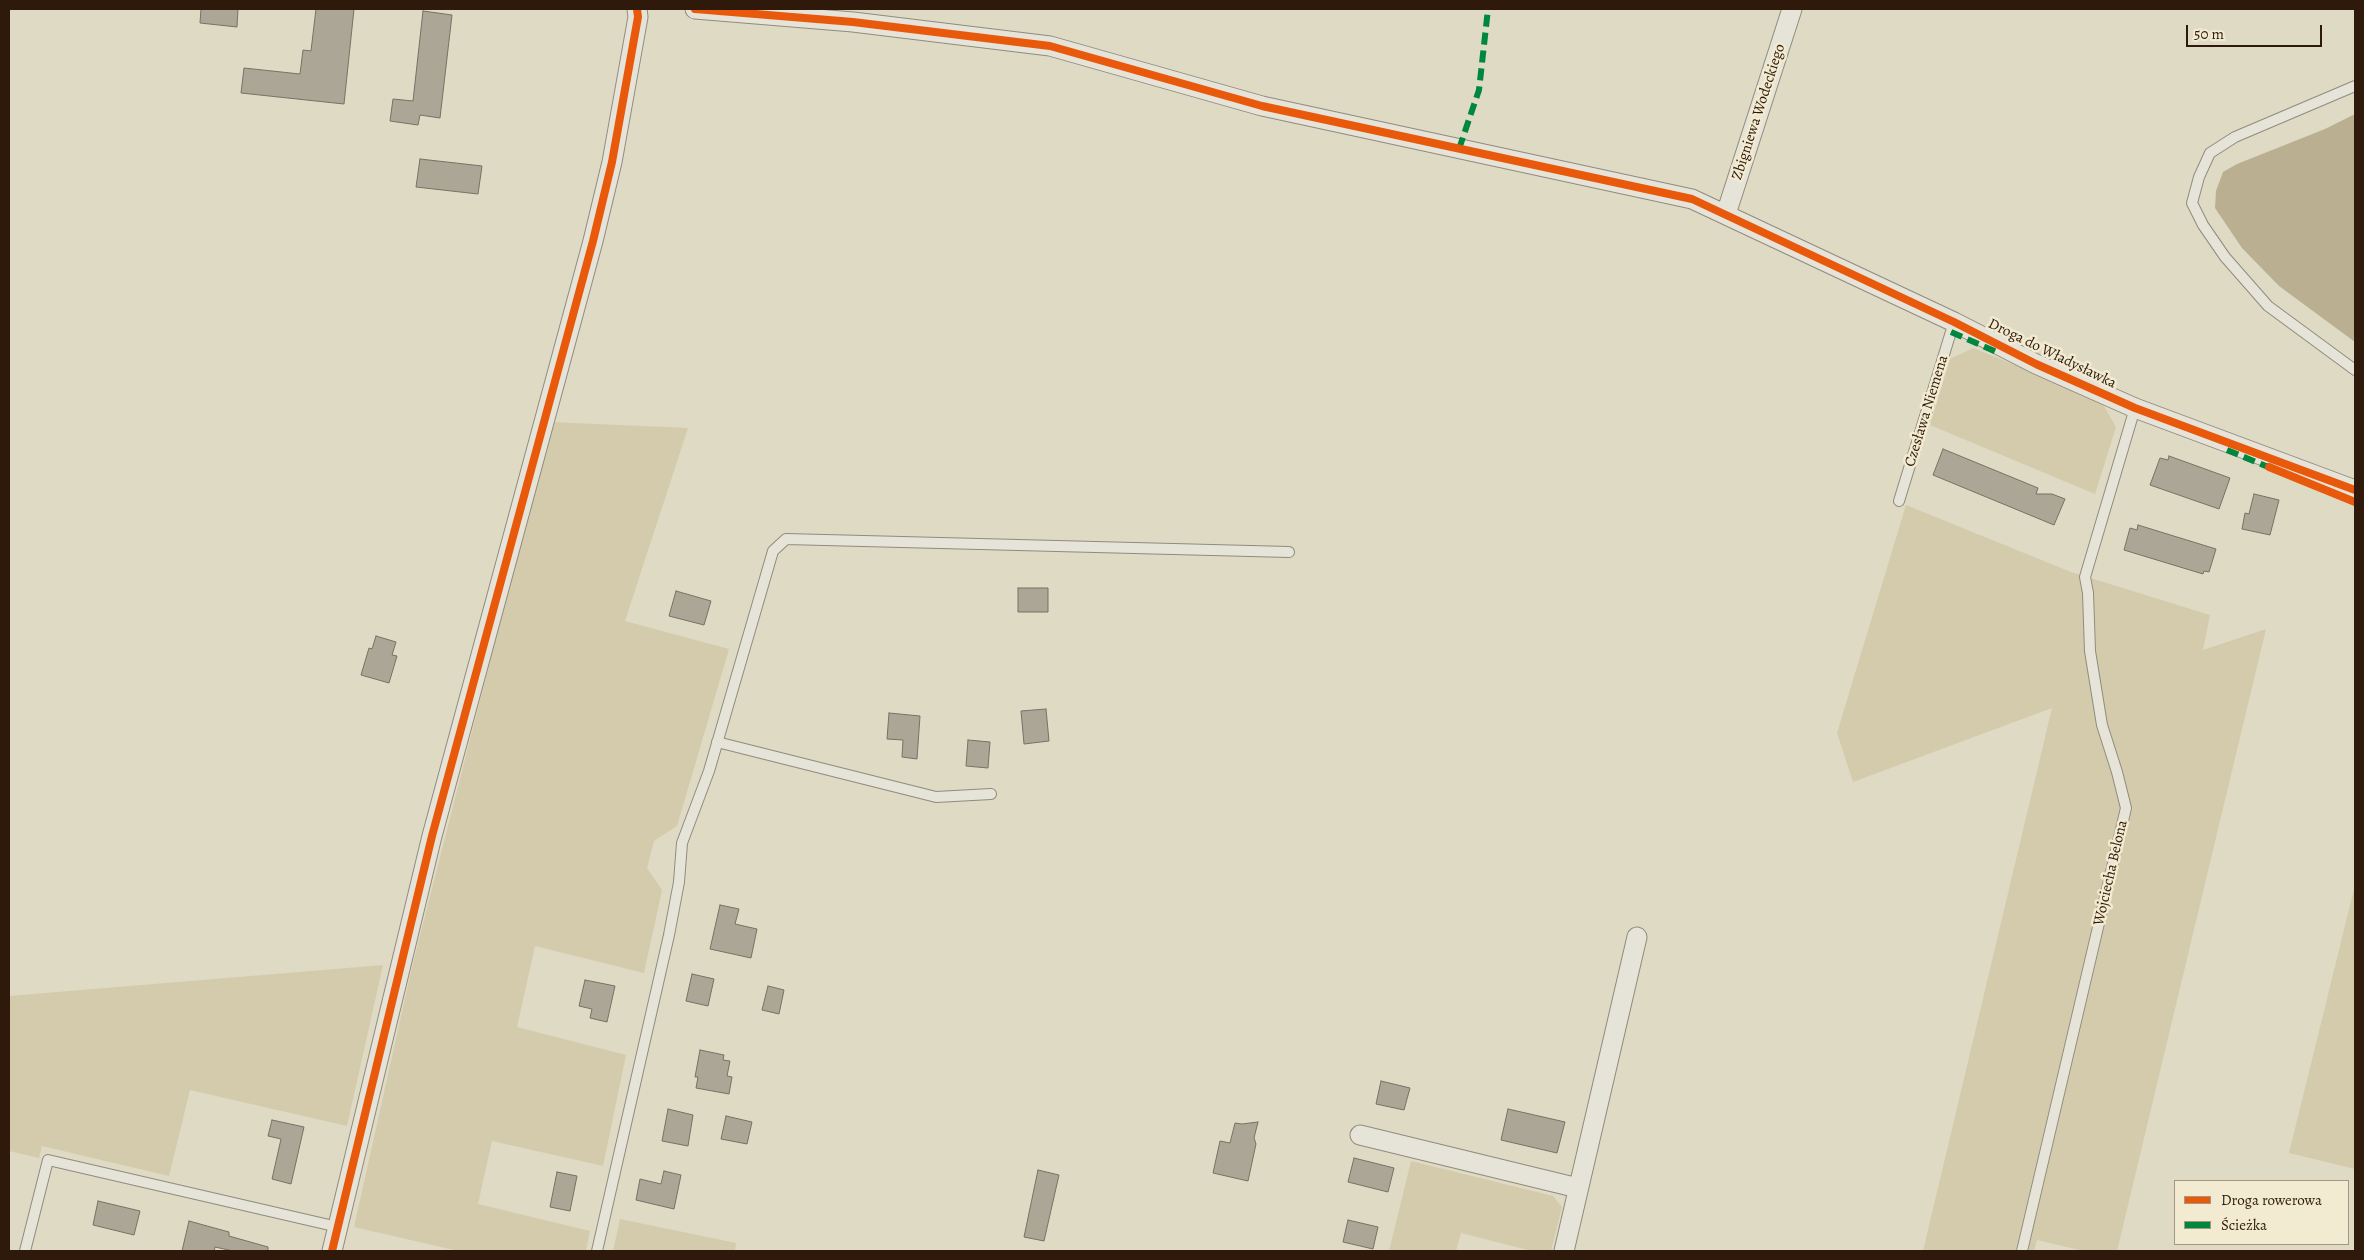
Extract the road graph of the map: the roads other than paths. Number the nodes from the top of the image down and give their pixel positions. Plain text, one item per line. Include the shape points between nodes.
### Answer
1 (637, 9) edge
2 (695, 9) edge
3 (1792, 9) edge
4 (2355, 86) edge
5 (1726, 214) junction
6 (1954, 322) junction
7 (2355, 370) edge
8 (2135, 408) junction
9 (2355, 490) edge
10 (1899, 500) dead end
11 (1289, 552) dead end
12 (717, 742) junction
13 (991, 794) dead end
14 (1637, 936) dead end
15 (1360, 1136) dead end
16 (1578, 1188) junction
17 (338, 1227) junction
18 (25, 1251) edge
19 (332, 1251) edge
20 (597, 1251) edge
21 (1564, 1251) edge
22 (2022, 1251) edge

1 - 17 street via 612,162 593,241 432,836
2 - 5 street, Droga do Władysławka via 853,22 1050,46 1262,106 1692,199
3 - 5 street, Zbigniewa Wodeckiego
4 - 7 lane via 2235,137 2210,153 2199,176 2192,203 2202,225 2225,258 2268,306
5 - 6 street, Droga do Władysławka
6 - 8 street, Droga do Władysławka via 2036,364
6 - 10 lane, Czesława Niemena
8 - 9 street, Droga do Władysławka
8 - 22 lane, Wojciecha Belona via 2085,577 2090,650 2102,725 2126,808
11 - 12 lane via 786,539 773,551
12 - 13 lane via 936,797
12 - 20 lane via 682,843 669,935
14 - 16 street
15 - 16 street
16 - 21 street
17 - 18 lane via 48,1160
17 - 19 street

